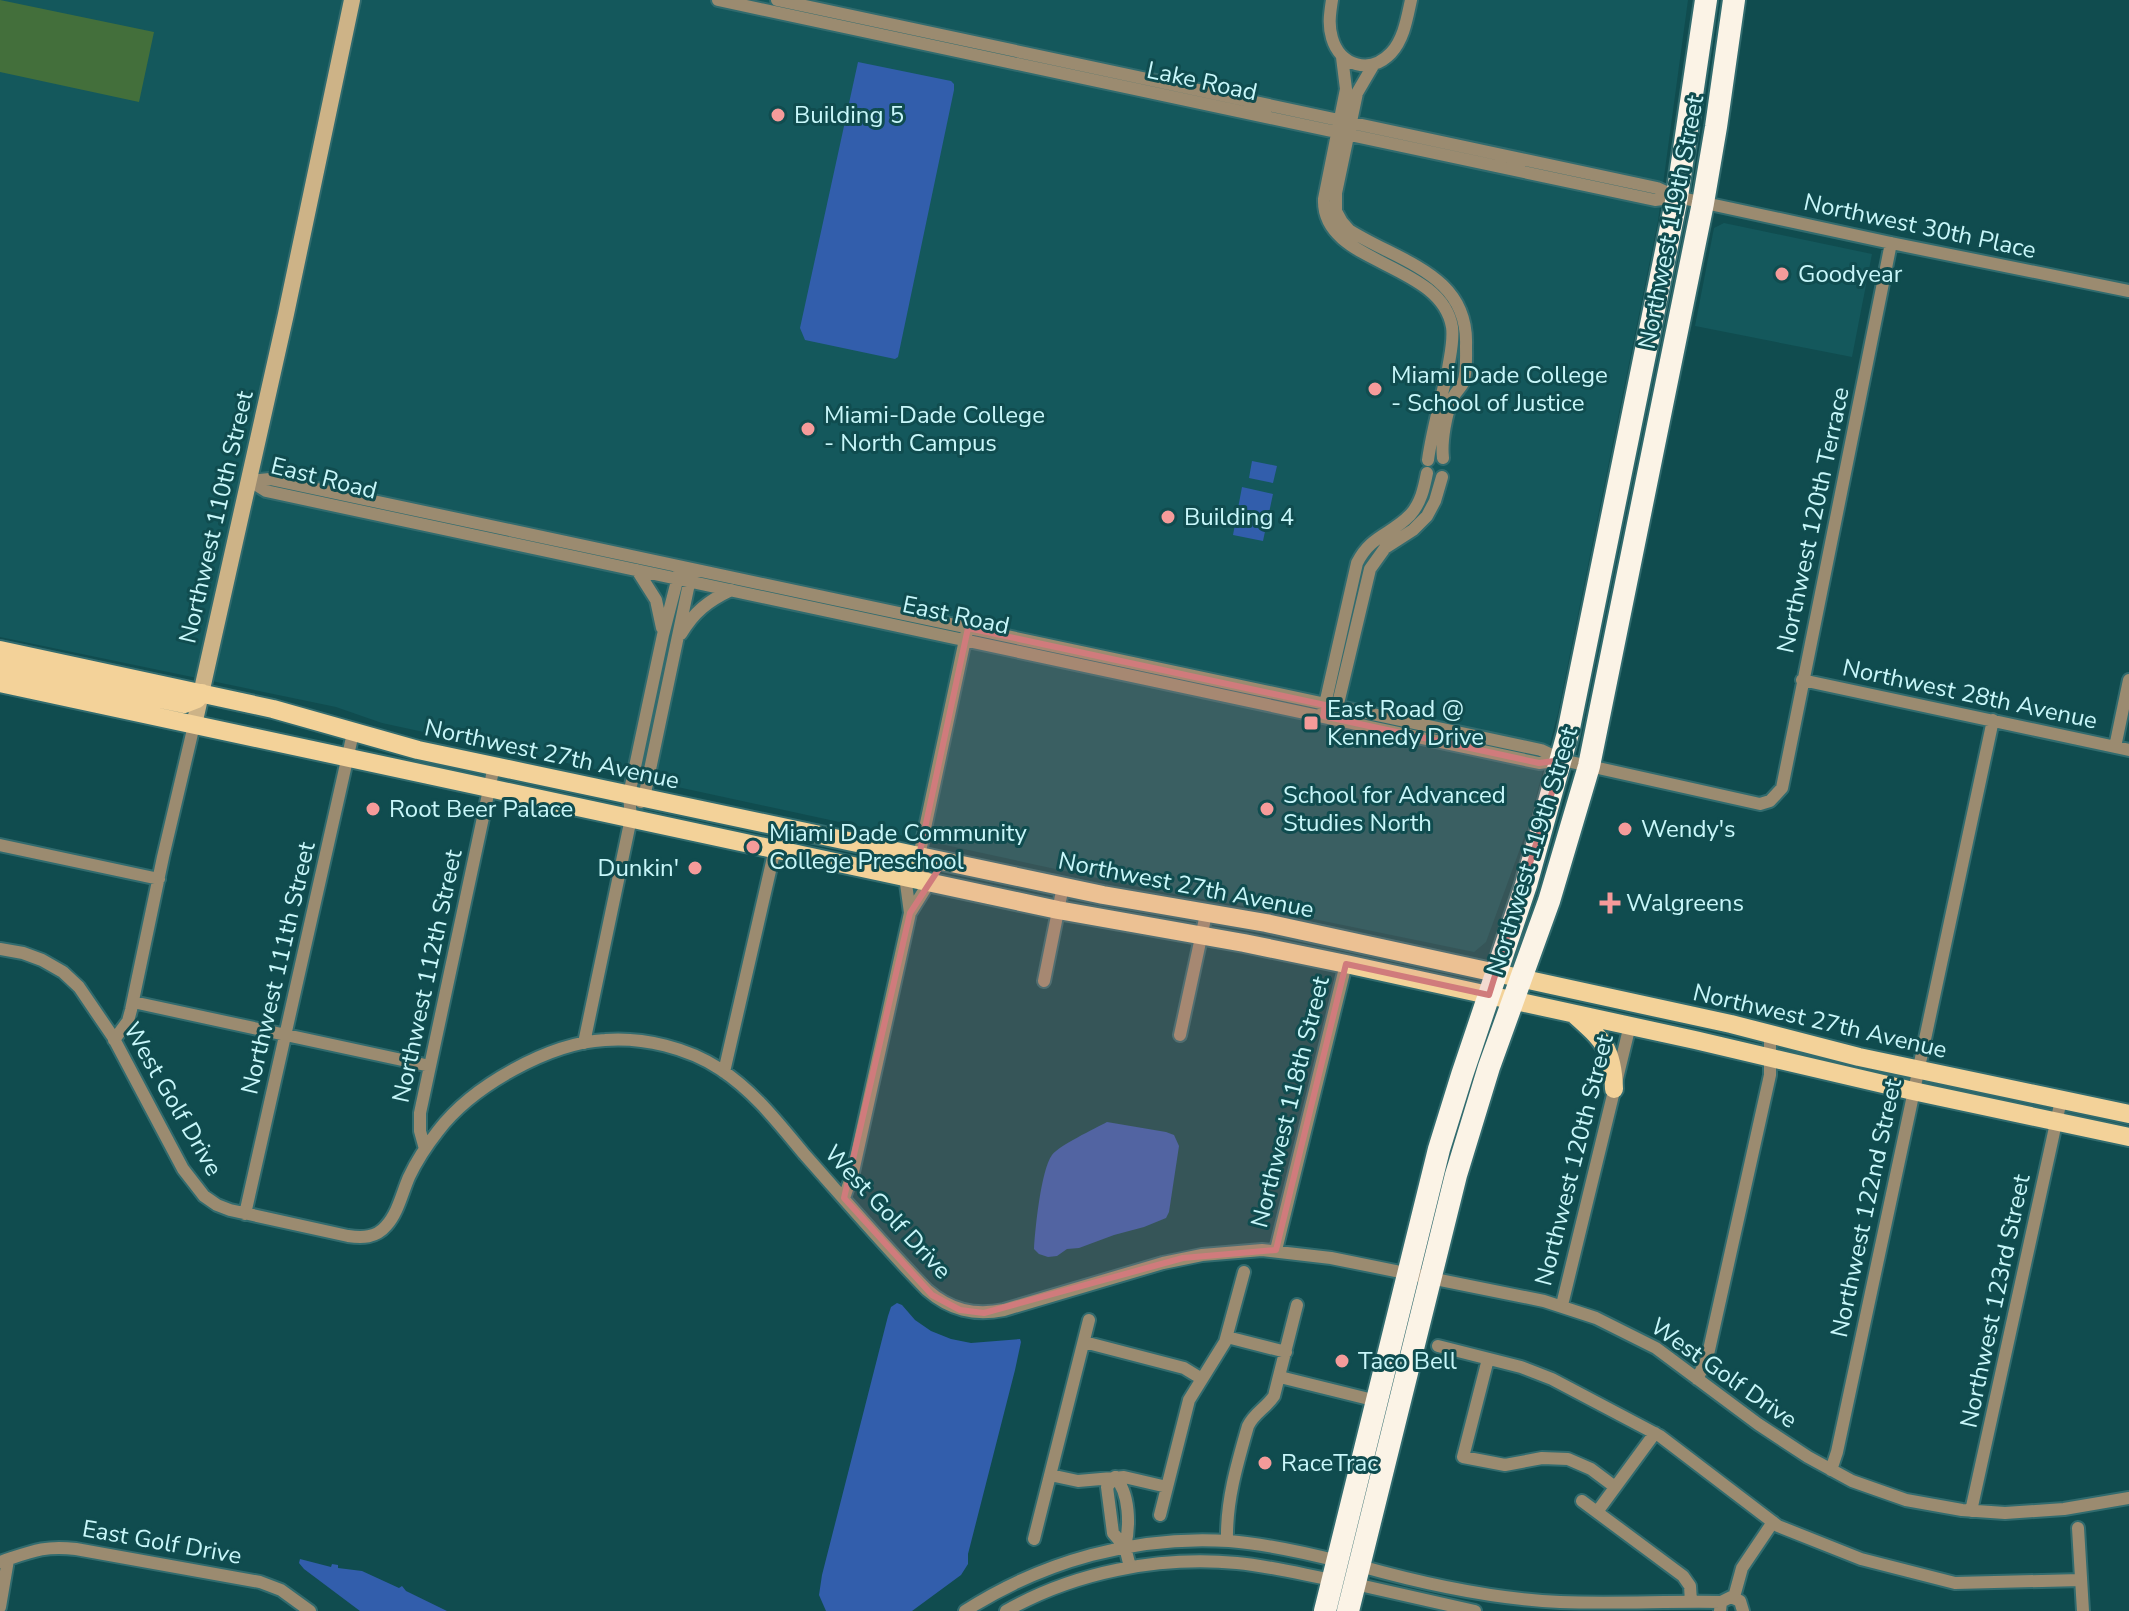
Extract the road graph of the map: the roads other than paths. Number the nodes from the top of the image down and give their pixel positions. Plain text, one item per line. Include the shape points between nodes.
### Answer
1 (352, 0) edge
2 (718, 0) edge
3 (777, 0) edge
4 (1332, 0) edge
5 (1411, 0) edge
6 (1706, 0) edge
7 (1734, 0) edge
8 (1342, 57) junction
9 (1374, 64) junction
10 (1344, 127) junction
11 (1677, 197) junction
12 (1703, 203) junction
13 (1891, 243) junction
14 (2129, 291) edge
15 (1450, 356) junction
16 (1465, 359) junction
17 (1443, 458) junction
18 (1428, 466) junction
19 (1442, 477) junction
20 (250, 481) junction
21 (637, 570) junction
22 (685, 574) junction
23 (731, 590) junction
24 (966, 634) junction
25 (663, 635) junction
26 (678, 638) junction
27 (0, 650) edge
28 (0, 668) edge
29 (1802, 680) junction
30 (2129, 680) edge
31 (0, 683) edge
32 (202, 693) junction
33 (1330, 712) junction
34 (1993, 720) junction
35 (194, 725) junction
36 (353, 733) junction
37 (2115, 747) junction
38 (2129, 750) edge
39 (347, 757) junction
40 (1562, 760) junction
41 (494, 766) junction
42 (1589, 766) junction
43 (489, 788) junction
44 (636, 796) junction
45 (1770, 801) joint
46 (631, 818) junction
47 (780, 827) junction
48 (0, 845) edge
49 (775, 849) junction
50 (919, 856) junction
51 (905, 876) junction
52 (159, 879) junction
53 (930, 881) junction
54 (1063, 886) junction
55 (1058, 910) junction
56 (910, 913) junction
57 (1206, 914) junction
58 (1201, 936) junction
59 (0, 949) edge
60 (1346, 964) junction
61 (1496, 973) junction
62 (1521, 979) junction
63 (1044, 981) dead end
64 (1489, 995) junction
65 (1513, 1001) junction
66 (133, 1002) junction
67 (1573, 1013) junction
68 (1630, 1025) junction
69 (286, 1034) junction
70 (1180, 1035) dead end
71 (1770, 1035) junction
72 (114, 1040) junction
73 (584, 1043) junction
74 (1770, 1058) junction
75 (430, 1066) junction
76 (1918, 1069) junction
77 (724, 1072) junction
78 (1614, 1089) junction
79 (1913, 1091) junction
80 (2061, 1100) junction
81 (2129, 1114) edge
82 (2055, 1122) junction
83 (2129, 1137) edge
84 (425, 1149) junction
85 (844, 1198) junction
86 (245, 1214) junction
87 (1276, 1250) junction
88 (1244, 1272) dead end
89 (1419, 1276) junction
90 (1297, 1305) dead end
91 (1562, 1305) junction
92 (1089, 1320) dead end
93 (1227, 1337) junction
94 (1084, 1342) junction
95 (1438, 1346) dead end
96 (1286, 1352) junction
97 (1488, 1359) junction
98 (1280, 1377) junction
99 (1202, 1379) junction
100 (1697, 1379) junction
101 (1377, 1401) junction
102 (1655, 1433) junction
103 (1831, 1470) junction
104 (1050, 1475) junction
105 (1115, 1477) junction
106 (1167, 1487) junction
107 (1615, 1487) junction
108 (1124, 1495) junction
109 (1109, 1498) junction
110 (2129, 1498) edge
111 (1582, 1501) dead end
112 (1971, 1511) junction
113 (1597, 1512) junction
114 (1160, 1515) dead end
115 (1773, 1522) junction
116 (2078, 1528) dead end
117 (1034, 1539) dead end
118 (1227, 1541) junction
119 (1125, 1547) junction
120 (4, 1561) edge
121 (1130, 1567) junction
122 (1346, 1572) junction
123 (2081, 1580) junction
124 (1516, 1597) junction
125 (1734, 1597) junction
126 (1691, 1602) junction
127 (1641, 1606) edge
128 (0, 1607) edge
129 (1720, 1607) edge
130 (310, 1611) edge
131 (965, 1611) edge
132 (1006, 1611) edge
133 (1325, 1611) edge
134 (1348, 1611) edge
135 (1475, 1611) edge
136 (1513, 1611) edge
137 (1744, 1611) edge
138 (2083, 1611) edge

1 - 20 street, Northwest 110th Street
2 - 10 street, Lake Road
3 - 10 street, Lake Road
4 - 8 street via 1330,30
5 - 9 street via 1400,40
6 - 11 highway, Northwest 119th Street
7 - 12 highway, Northwest 119th Street
8 - 9 street via 1358,65
8 - 10 street
9 - 10 street
10 - 11 street, Lake Road via 1655,200
10 - 15 street via 1324,199 1328,222 1342,240 1438,297 1452,329
10 - 16 street via 1336,193 1339,217 1349,230 1432,275 1451,292 1466,326
11 - 12 street, Lake Road
11 - 40 highway, Northwest 119th Street
12 - 13 street, Northwest 30th Place
12 - 42 highway, Northwest 119th Street
13 - 14 street, Northwest 30th Place
13 - 29 street, Northwest 120th Terrace
15 - 16 street
15 - 18 street
16 - 17 street
17 - 18 street via 1435,456
17 - 19 street via 1448,466
18 - 19 street via 1434,478
18 - 33 street via 1415,509 1370,544 1357,563
19 - 33 street via 1427,516 1385,548 1370,569
20 - 21 street, East Road via 266,491
20 - 22 street, East Road via 270,479
20 - 32 street, Northwest 110th Street
21 - 22 street, East Road
21 - 25 street via 659,606
22 - 23 street, East Road
22 - 24 street, East Road
22 - 25 street
22 - 26 street
23 - 24 street, East Road
23 - 26 street via 699,609
24 - 33 street, East Road
24 - 50 street
25 - 44 street
26 - 44 street
27 - 32 main road, Northwest 27th Avenue
28 - 32 main road via 177,704 191,703
29 - 34 street, Northwest 28th Avenue
29 - 45 street, Northwest 120th Terrace via 1782,788
30 - 37 street
31 - 35 main road, Northwest 27th Avenue
32 - 35 street, Northwest 110th Street
32 - 36 main road, Northwest 27th Avenue
33 - 40 street, East Road via 1539,763
34 - 37 street, Northwest 28th Avenue
34 - 76 street, Northwest 122nd Street
35 - 39 main road, Northwest 27th Avenue
35 - 52 street, Northwest 110th Street
36 - 39 street, Northwest 111th Street
36 - 41 main road, Northwest 27th Avenue
37 - 38 street, Northwest 28th Avenue
39 - 43 main road, Northwest 27th Avenue
39 - 69 street, Northwest 111th Street
40 - 42 street, East Road
40 - 61 highway, Northwest 119th Street
41 - 43 street, Northwest 112th Street
41 - 44 main road, Northwest 27th Avenue
42 - 45 street, East Road via 1760,804
42 - 62 highway, Northwest 119th Street
43 - 46 main road, Northwest 27th Avenue
43 - 75 street, Northwest 112th Street
44 - 46 street
44 - 47 main road, Northwest 27th Avenue
46 - 49 main road, Northwest 27th Avenue
46 - 73 street
47 - 49 street
47 - 50 main road, Northwest 27th Avenue
48 - 52 street
49 - 51 main road, Northwest 27th Avenue
49 - 77 street
50 - 53 street via 919,869
50 - 54 main road, Northwest 27th Avenue
51 - 53 main road, Northwest 27th Avenue
51 - 56 street
52 - 66 street, Northwest 110th Street
53 - 55 main road, Northwest 27th Avenue
53 - 56 street
54 - 55 street
54 - 57 main road, Northwest 27th Avenue
55 - 58 main road, Northwest 27th Avenue
55 - 63 street
56 - 85 street
57 - 58 street
57 - 61 main road, Northwest 27th Avenue
58 - 60 main road, Northwest 27th Avenue
58 - 70 street
59 - 72 street, West Golf Drive via 33,956 63,972
60 - 64 main road, Northwest 27th Avenue
60 - 87 street, Northwest 118th Street
61 - 62 main road, Northwest 27th Avenue
61 - 64 highway, Northwest 119th Street
62 - 65 highway, Northwest 119th Street
62 - 71 main road, Northwest 27th Avenue
64 - 65 main road, Northwest 27th Avenue
64 - 89 highway, Northwest 119th Street via 1439,1149
65 - 67 main road, Northwest 27th Avenue
65 - 89 highway, Northwest 119th Street
66 - 69 street
66 - 72 street, Northwest 110th Street via 128,1021
67 - 68 main road, Northwest 27th Avenue
67 - 78 main road via 1609,1053
68 - 74 main road, Northwest 27th Avenue
68 - 78 street, Northwest 120th Street
69 - 75 street
69 - 86 street, Northwest 111th Street
71 - 74 street
71 - 76 main road, Northwest 27th Avenue
72 - 86 street, West Golf Drive via 193,1184 210,1201
73 - 77 street, West Golf Drive via 652,1043 687,1052
73 - 84 street, West Golf Drive via 539,1058 492,1083 455,1111
74 - 79 main road, Northwest 27th Avenue
74 - 100 street via 1707,1359
75 - 84 street, Northwest 112th Street via 419,1122
76 - 79 street, Northwest 122nd Street
76 - 80 main road, Northwest 27th Avenue
77 - 85 street, West Golf Drive via 770,1113
78 - 91 street, Northwest 120th Street
79 - 82 main road, Northwest 27th Avenue
79 - 103 street, Northwest 122nd Street
80 - 81 main road, Northwest 27th Avenue
80 - 82 street, Northwest 123rd Street
82 - 83 main road, Northwest 27th Avenue
82 - 112 street, Northwest 123rd Street
84 - 86 street, West Golf Drive via 392,1217 374,1235 348,1236
85 - 87 street, West Golf Drive via 927,1290 949,1306 975,1313 1011,1308 1183,1258
87 - 89 street, West Golf Drive
88 - 93 street
89 - 91 street, West Golf Drive
89 - 101 highway, Northwest 119th Street
89 - 122 highway, Northwest 119th Street
90 - 96 street
91 - 100 street, West Golf Drive via 1639,1338
92 - 94 street
93 - 96 street
93 - 99 street
94 - 99 street via 1184,1368
94 - 104 street
95 - 97 street
96 - 98 street
97 - 102 street via 1545,1376
97 - 107 street via 1463,1457 1505,1465 1568,1459
98 - 101 street
98 - 118 street via 1274,1396 1248,1426 1227,1514
99 - 106 street via 1189,1400
100 - 103 street, West Golf Drive
101 - 122 highway, Northwest 119th Street
102 - 107 street
102 - 115 street
103 - 112 street, West Golf Drive via 1906,1500
104 - 105 street via 1078,1481
104 - 117 street
105 - 106 street
105 - 108 street
105 - 109 street via 1107,1487
106 - 114 street
107 - 113 street
108 - 109 street
108 - 119 street via 1129,1529
109 - 119 street via 1113,1533
110 - 112 street, West Golf Drive via 2042,1511
111 - 113 street
113 - 126 street via 1683,1576
115 - 123 street via 1869,1562 1948,1582
115 - 125 street via 1742,1568
116 - 123 street
118 - 119 street
118 - 122 street via 1271,1546
119 - 121 street
119 - 131 street via 1038,1572
120 - 128 street
120 - 130 street, East Golf Drive via 55,1548 158,1563 260,1582
121 - 122 street via 1233,1563
121 - 132 street via 1060,1587
122 - 124 street
122 - 133 highway, Northwest 119th Street
122 - 134 highway, Northwest 119th Street
122 - 135 street
123 - 138 street
124 - 127 street
124 - 136 street
125 - 129 street via 1727,1597
125 - 137 street
126 - 127 street
126 - 129 street

